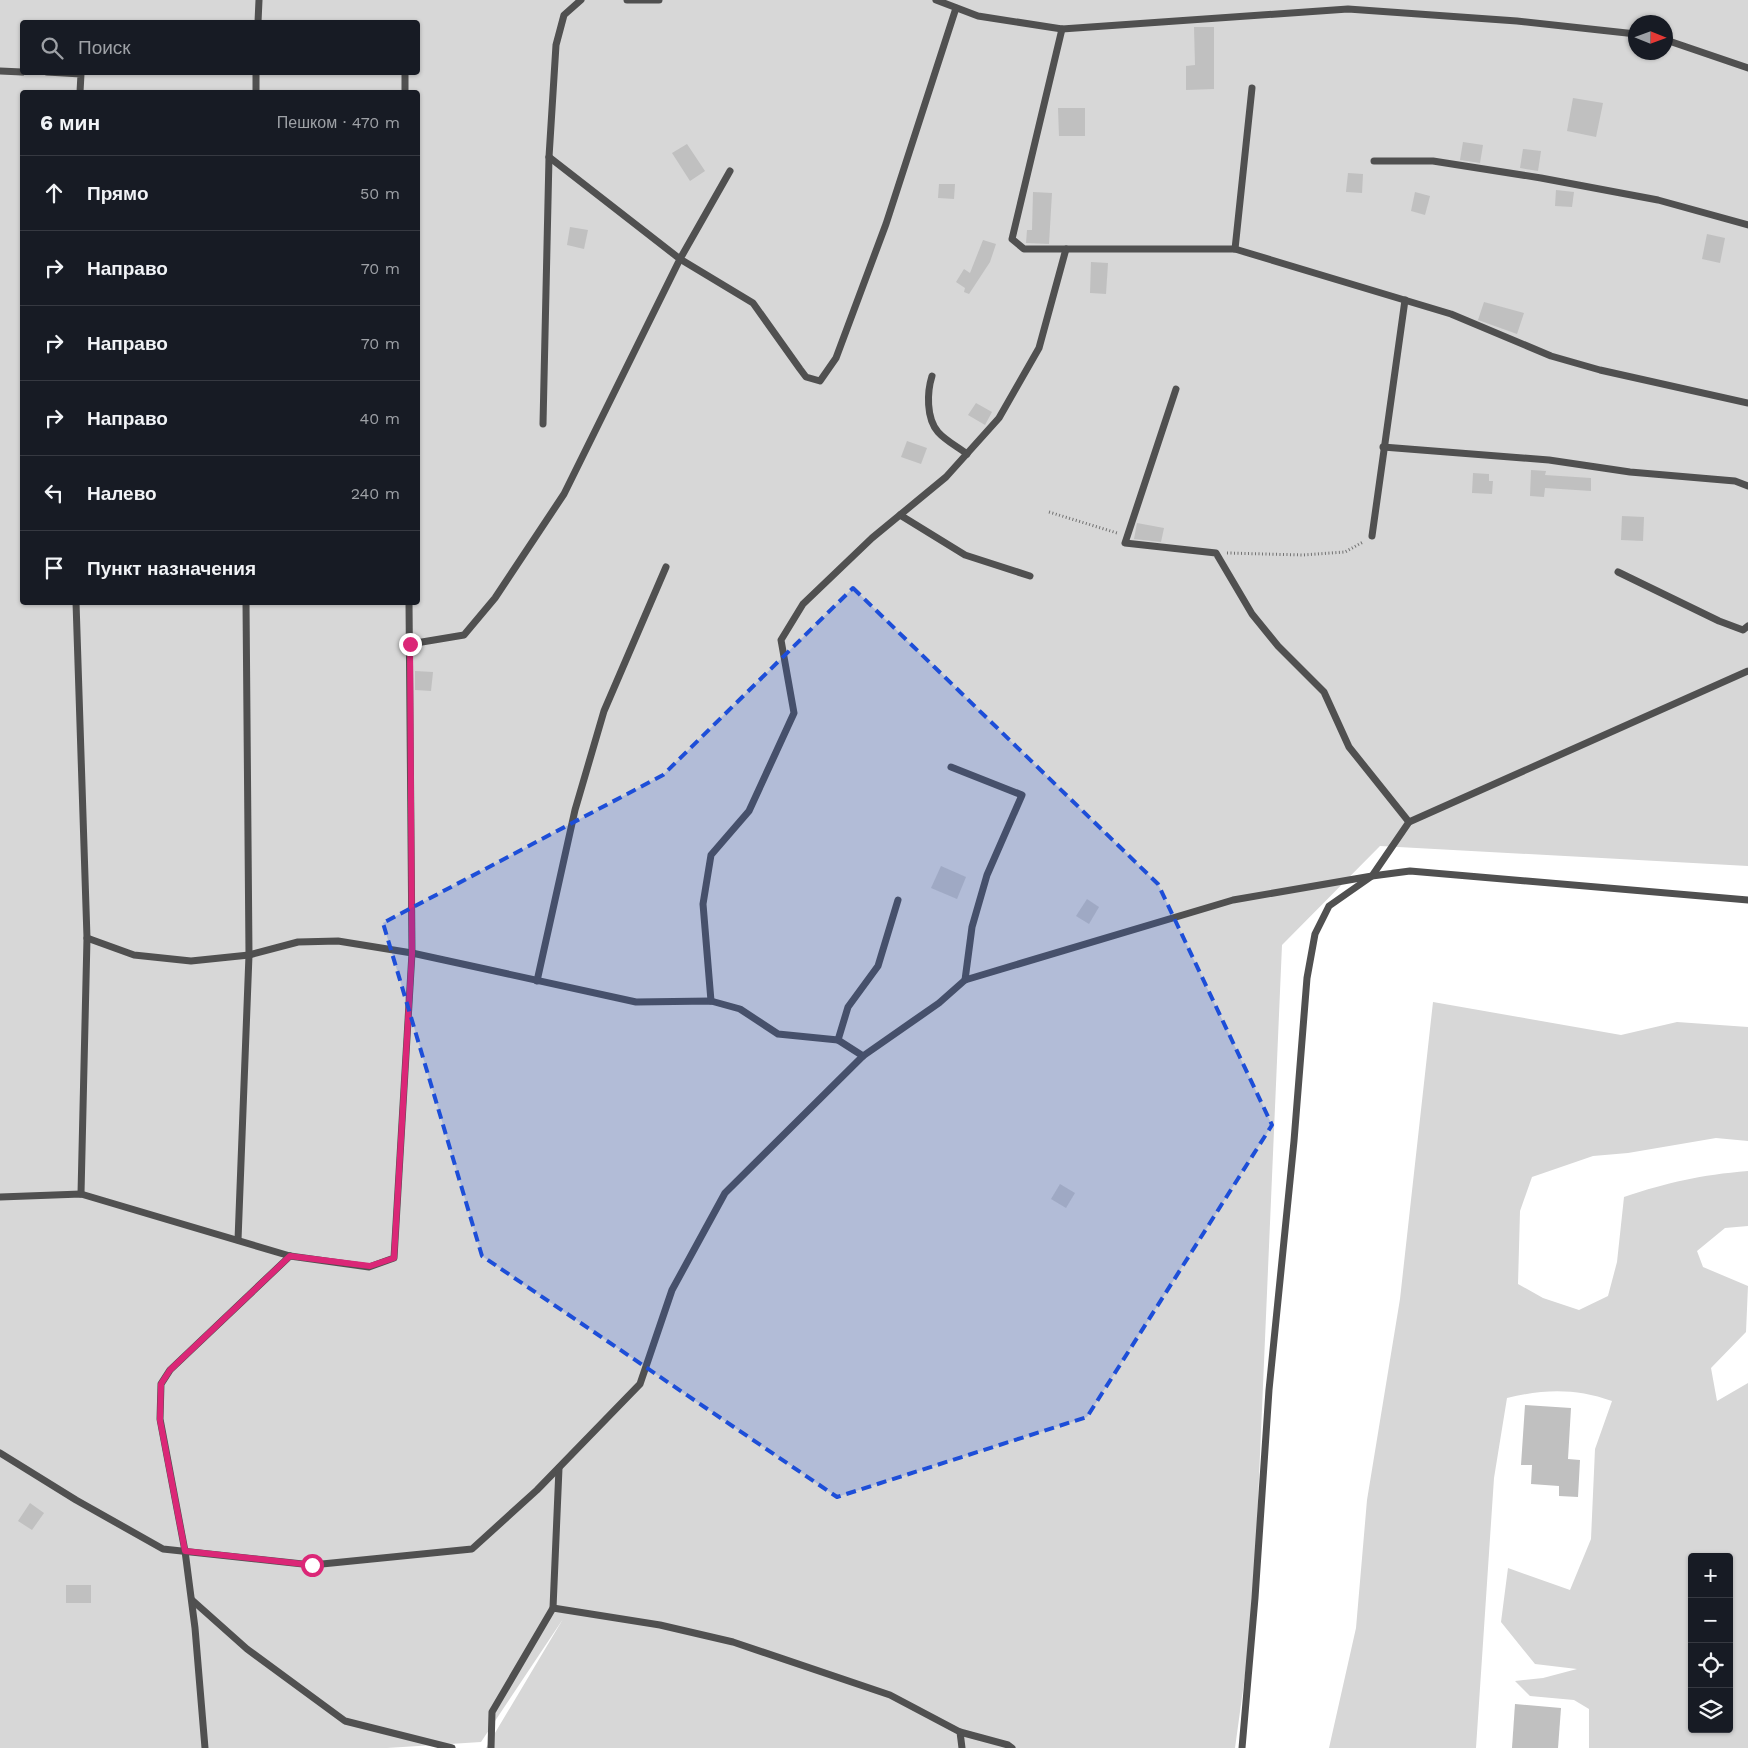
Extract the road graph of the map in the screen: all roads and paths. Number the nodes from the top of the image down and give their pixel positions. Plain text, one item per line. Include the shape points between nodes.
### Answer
1 (259, 0) edge
2 (581, 0) edge
3 (627, 0) edge
4 (659, 0) edge
5 (936, 0) edge
6 (956, 8) junction
7 (258, 20) edge
8 (1062, 29) junction
9 (1628, 33) edge
10 (1673, 42) edge
11 (1748, 68) edge
12 (0, 71) edge
13 (20, 72) edge
14 (81, 75) edge
15 (256, 75) edge
16 (405, 75) edge
17 (1252, 88) dead end
18 (80, 90) edge
19 (256, 90) edge
20 (405, 90) edge
21 (549, 157) junction
22 (1374, 161) dead end
23 (730, 171) dead end
24 (1748, 225) edge
25 (1066, 249) junction
26 (1235, 249) junction
27 (680, 259) junction
28 (1405, 300) junction
29 (932, 376) dead end
30 (1176, 389) dead end
31 (1748, 404) edge
32 (543, 424) dead end
33 (1383, 447) junction
34 (966, 454) junction
35 (1748, 486) edge
36 (1050, 512) dead end
37 (900, 515) junction
38 (1127, 536) junction
39 (1372, 536) joint
40 (1216, 553) junction
41 (666, 567) dead end
42 (1618, 572) dead end
43 (1030, 576) dead end
44 (76, 605) edge
45 (246, 605) edge
46 (409, 605) edge
47 (1748, 626) edge
48 (410, 644) junction
49 (1748, 671) edge
50 (951, 767) dead end
51 (1409, 822) junction
52 (1372, 876) junction
53 (898, 900) dead end
54 (1748, 900) edge
55 (87, 938) junction
56 (412, 953) junction
57 (249, 955) junction
58 (966, 980) junction
59 (537, 981) junction
60 (711, 1001) junction
61 (838, 1040) junction
62 (863, 1056) junction
63 (81, 1194) junction
64 (0, 1197) edge
65 (238, 1240) junction
66 (290, 1256) junction
67 (0, 1453) edge
68 (559, 1468) junction
69 (185, 1551) junction
70 (192, 1600) junction
71 (553, 1608) junction
72 (960, 1732) junction
73 (205, 1748) edge
74 (452, 1748) edge
75 (491, 1748) edge
76 (962, 1748) edge
77 (1012, 1748) edge
78 (1242, 1748) edge

1 - 7 lane
2 - 21 lane via 564,15 556,45
3 - 4 lane
5 - 6 lane
6 - 8 lane via 978,16
6 - 27 lane via 886,224 836,358 820,381 806,377 753,303
8 - 9 lane via 1348,9 1517,21
8 - 25 lane via 1012,239 1024,249
10 - 11 lane
12 - 13 lane
14 - 18 lane
15 - 19 lane
16 - 20 lane
17 - 26 lane
21 - 27 lane
21 - 32 lane
22 - 24 lane via 1433,161 1541,178 1658,200
23 - 27 lane
25 - 26 lane
25 - 34 lane via 1039,348 999,418
26 - 28 lane
27 - 48 lane via 564,494 495,598 464,635
28 - 31 lane via 1451,314 1551,356
28 - 33 lane
29 - 34 lane via 929,410 938,432
30 - 38 lane
33 - 35 lane via 1549,460 1630,472 1735,481
33 - 39 lane
34 - 37 lane via 946,477
36 - 38 path
37 - 43 lane via 965,555
37 - 60 lane via 803,604 781,640 794,712 749,811 711,855 703,904
38 - 40 lane via 1125,543
39 - 40 path via 1345,552 1303,555
40 - 51 lane via 1252,614 1278,646 1324,692 1349,747
41 - 59 lane via 604,711 575,810
42 - 47 lane via 1719,621 1743,630
44 - 55 lane
45 - 57 lane
46 - 48 lane
48 - 56 lane
49 - 51 lane
50 - 58 lane via 1022,795 987,875 972,927
51 - 52 lane
52 - 54 lane via 1410,870
52 - 58 lane via 1234,900
52 - 78 lane via 1329,906 1315,934 1307,978 1269,1390
53 - 61 lane via 878,966 848,1007
55 - 57 lane via 134,955 182,960
55 - 63 lane
56 - 57 lane via 338,941 298,942
56 - 59 lane
56 - 66 lane via 394,1258 370,1266
57 - 65 lane
58 - 62 lane
59 - 60 lane via 636,1002
60 - 61 lane via 740,1009 778,1034
61 - 62 lane
62 - 68 lane via 725,1192 672,1290 640,1384
63 - 64 lane
63 - 65 lane
65 - 66 lane
66 - 69 lane via 170,1370 161,1384 160,1420
67 - 69 lane via 163,1549
68 - 69 lane via 472,1549 312,1565
68 - 71 lane
69 - 70 lane
70 - 73 lane
70 - 74 lane via 247,1649 345,1721
71 - 72 lane via 660,1625 733,1642 890,1695
71 - 75 lane via 492,1712
72 - 76 lane
72 - 77 lane

